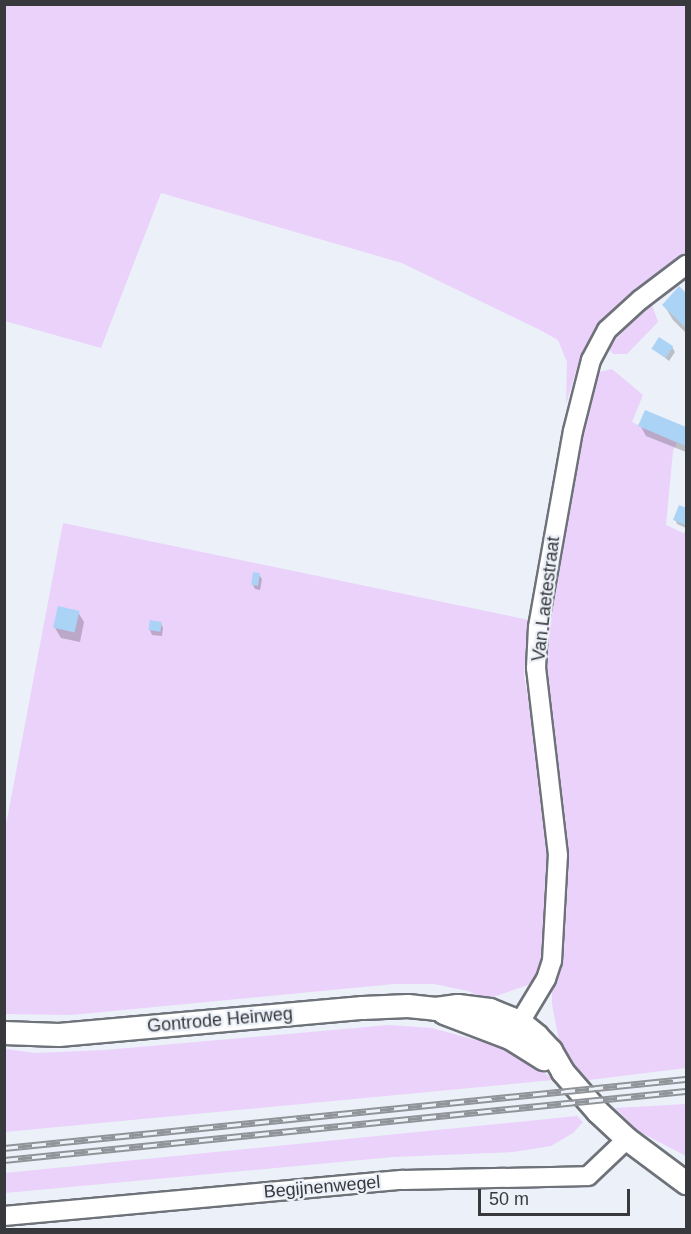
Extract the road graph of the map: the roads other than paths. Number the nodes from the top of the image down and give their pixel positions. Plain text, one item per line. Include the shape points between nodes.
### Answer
1 (687, 265) edge
2 (515, 1030) junction
3 (4, 1033) edge
4 (627, 1140) junction
5 (687, 1183) edge
6 (4, 1216) edge

1 - 2 street, Van Laetestraat via 607,330 591,360 573,431 538,627 538,688 558,855 552,961 546,979
2 - 3 street, Gontrode Heirweg via 490,1010 408,1006 59,1035
2 - 4 street, Gontrode Heirweg via 551,1050 563,1072
4 - 5 street, Gontrode Heirweg
4 - 6 street, Begijnenwegel via 588,1176 403,1180

